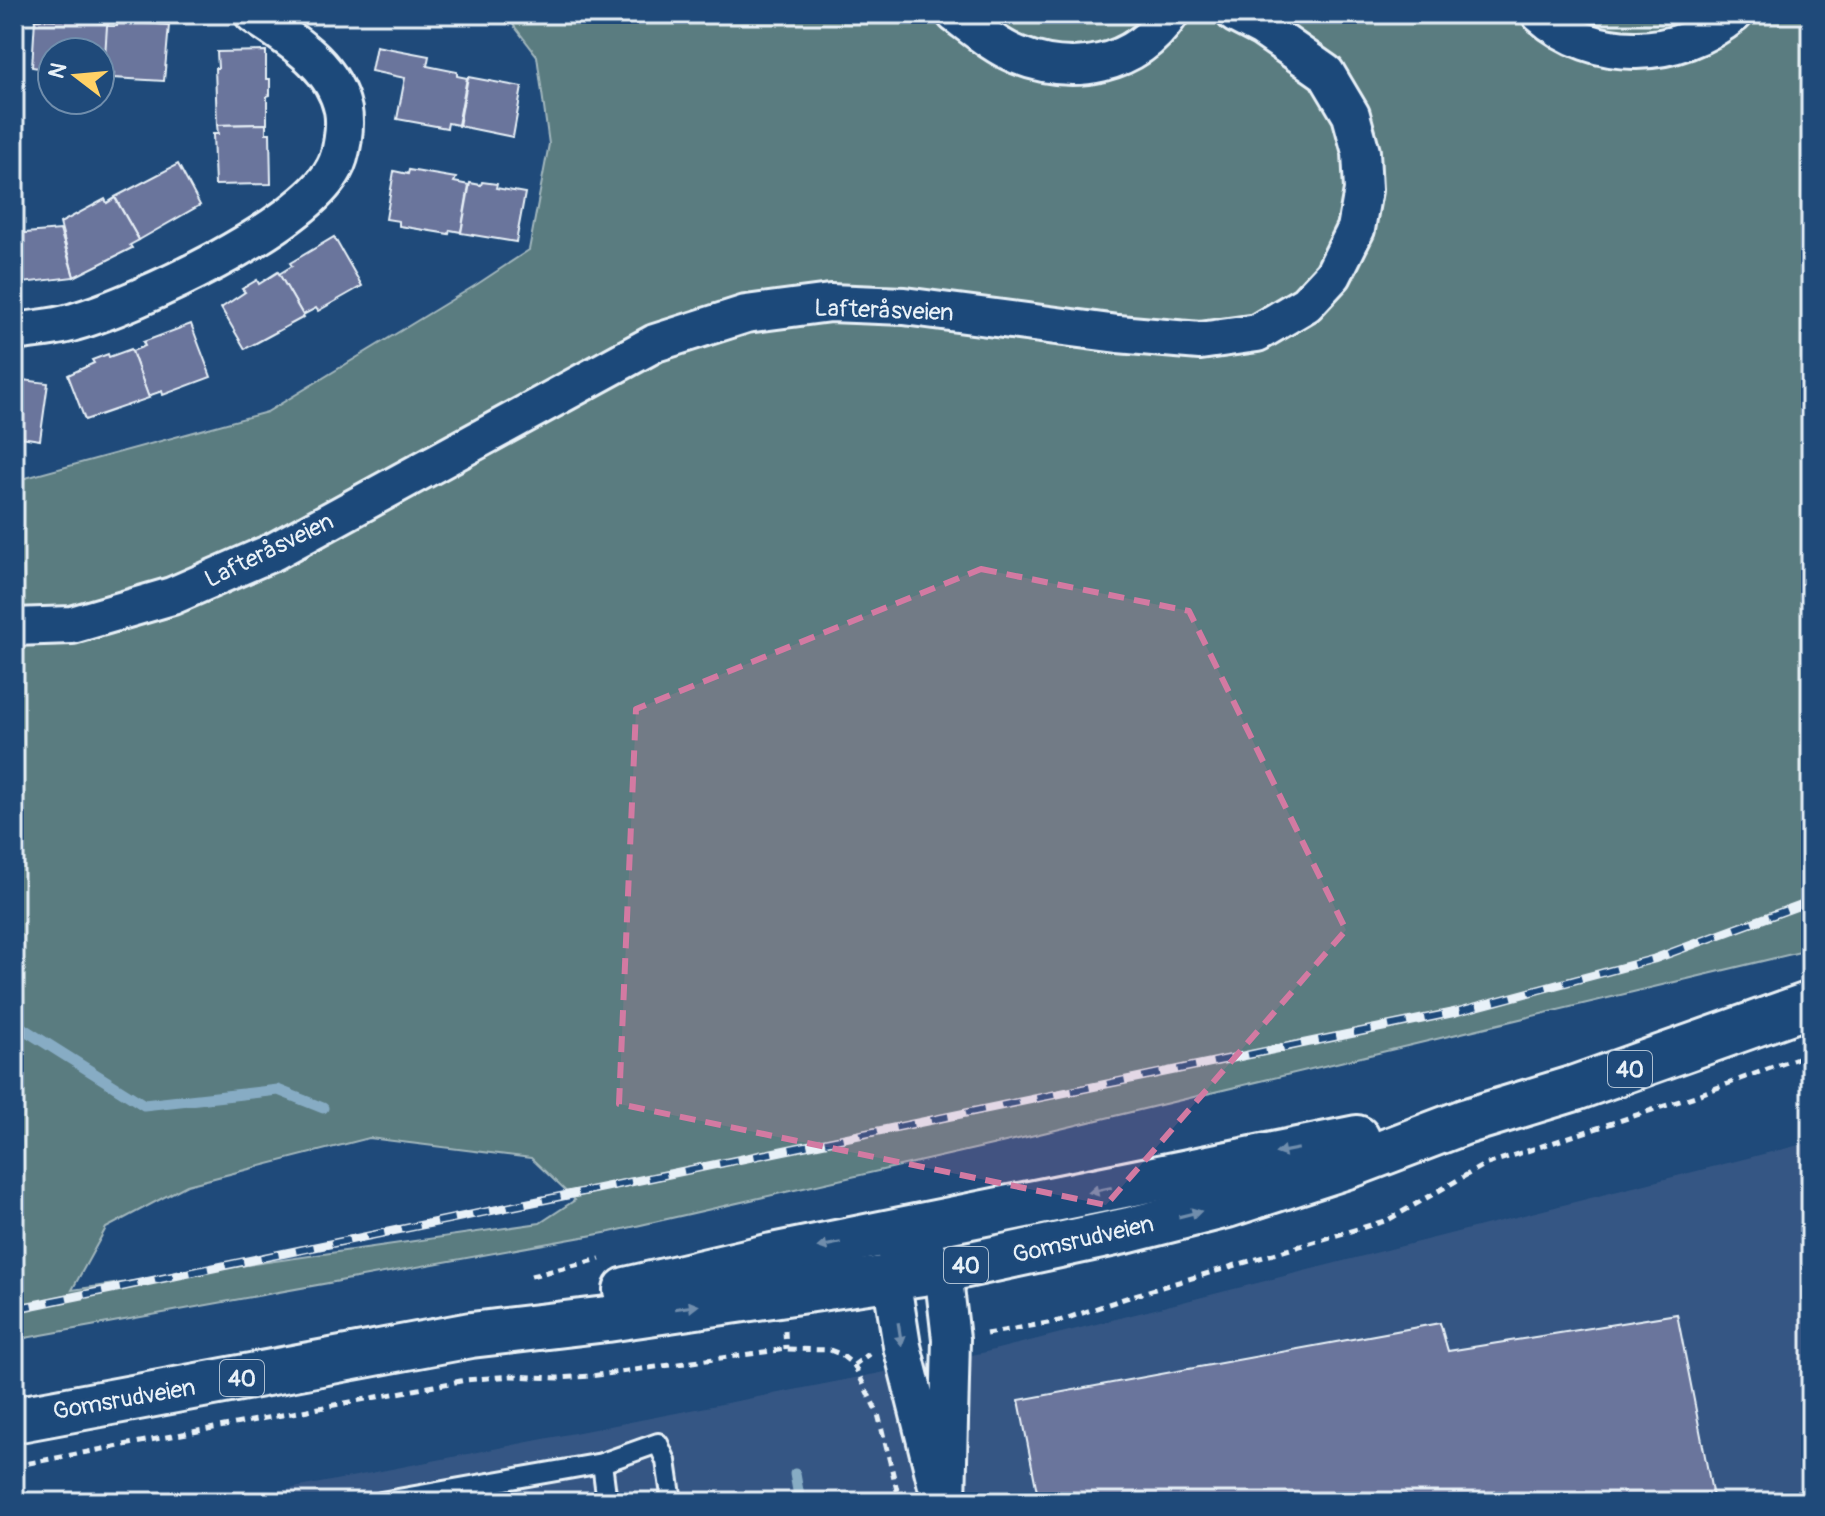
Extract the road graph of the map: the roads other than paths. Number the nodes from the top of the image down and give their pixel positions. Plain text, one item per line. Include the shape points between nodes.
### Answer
1 (253, 14) edge
2 (955, 14) edge
3 (1170, 14) edge
4 (1540, 14) edge
5 (1734, 14) edge
6 (1256, 19) edge
7 (14, 332) edge
8 (14, 627) edge
9 (1811, 1004) edge
10 (1447, 1129) junction
11 (906, 1231) junction
12 (943, 1270) junction
13 (891, 1277) junction
14 (471, 1335) junction
15 (14, 1420) edge
16 (602, 1463) junction
17 (381, 1502) edge
18 (607, 1502) edge
19 (672, 1502) edge
20 (941, 1502) edge
21 (947, 1502) edge

1 - 7 street via 302,48 334,88 343,111 335,169 279,224 151,294 72,323
2 - 3 street via 1015,54 1071,66 1123,57 1149,39
4 - 5 street via 1584,42 1636,51 1696,39
6 - 8 street, Lafteråsveien via 1326,73 1351,115 1361,152 1363,190 1356,229 1333,275 1306,304 1257,333 1200,341 904,306 830,303 746,314 655,343 273,552 172,596 72,625
9 - 10 main road, Gomsrudveien / 40
10 -> 11 main road, Gomsrudveien / 40 via 1352,1139
12 -> 10 main road, Gomsrudveien / 40 via 1227,1205
11 - 12 street
11 - 13 street
11 -> 14 main road, Gomsrudveien / 40 via 605,1295
12 - 13 main road, Gomsrudveien / 40
12 - 21 street via 951,1339
14 -> 13 main road, Gomsrudveien / 40
13 -> 20 street via 902,1346
14 - 15 main road, Gomsrudveien / 40
16 - 17 lane
16 - 18 lane
16 - 19 lane via 658,1443

